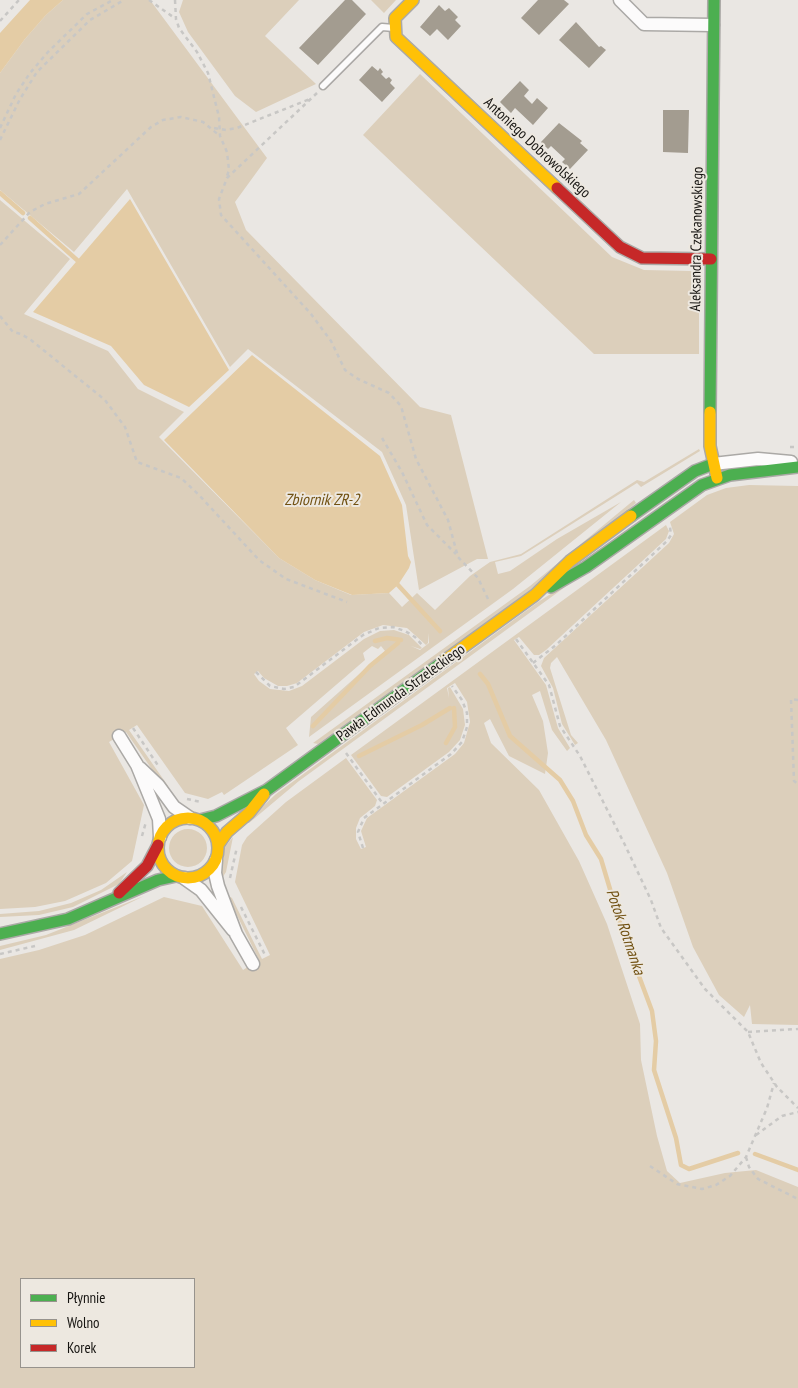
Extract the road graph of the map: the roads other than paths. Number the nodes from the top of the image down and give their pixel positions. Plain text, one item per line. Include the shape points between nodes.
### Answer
1 (412, 0) edge
2 (620, 0) edge
3 (714, 0) edge
4 (713, 25) junction
5 (395, 28) junction
6 (323, 86) road end
7 (711, 259) junction
8 (798, 462) edge
9 (713, 464) junction
10 (798, 468) edge
11 (717, 478) junction
12 (535, 595) junction
13 (119, 736) dead end
14 (136, 765) junction
15 (268, 790) junction
16 (195, 819) junction
17 (159, 841) junction
18 (218, 845) junction
19 (216, 860) junction
20 (180, 877) junction
21 (114, 898) junction
22 (0, 934) edge
23 (236, 934) junction
24 (253, 964) dead end

1 - 5 main road via 395,18
2 - 4 street via 644,24
3 - 4 main road, Aleksandra Czekanowskiego
4 - 7 main road, Aleksandra Czekanowskiego
5 - 6 lane via 382,27
5 - 7 main road, Antoniego Dobrowolskiego via 396,37 620,247 642,258
7 - 9 main road, Aleksandra Czekanowskiego via 710,446
8 - 9 street, Pawła Edmunda Strzeleckiego via 758,459
9 - 11 main road, Aleksandra Czekanowskiego
9 - 12 main road, Pawła Edmunda Strzeleckiego via 677,482 561,568
10 - 11 main road, Pawła Edmunda Strzeleckiego
11 - 12 main road, Pawła Edmunda Strzeleckiego via 680,498 569,578
12 - 15 main road, Pawła Edmunda Strzeleckiego
13 - 14 street
14 - 16 street via 158,785 174,807
14 - 17 street via 160,822
15 - 16 main road, Pawła Edmunda Strzeleckiego via 216,816
15 - 18 main road, Pawła Edmunda Strzeleckiego
16 - 17 main road via 176,820 169,824
16 - 18 main road via 213,830
17 - 20 main road via 164,866
17 - 21 main road via 147,866
18 - 19 main road
19 - 20 main road via 199,876
19 - 23 street via 216,879
20 - 21 main road via 164,878
20 - 23 street via 201,890
21 - 22 main road via 61,921
23 - 24 street

